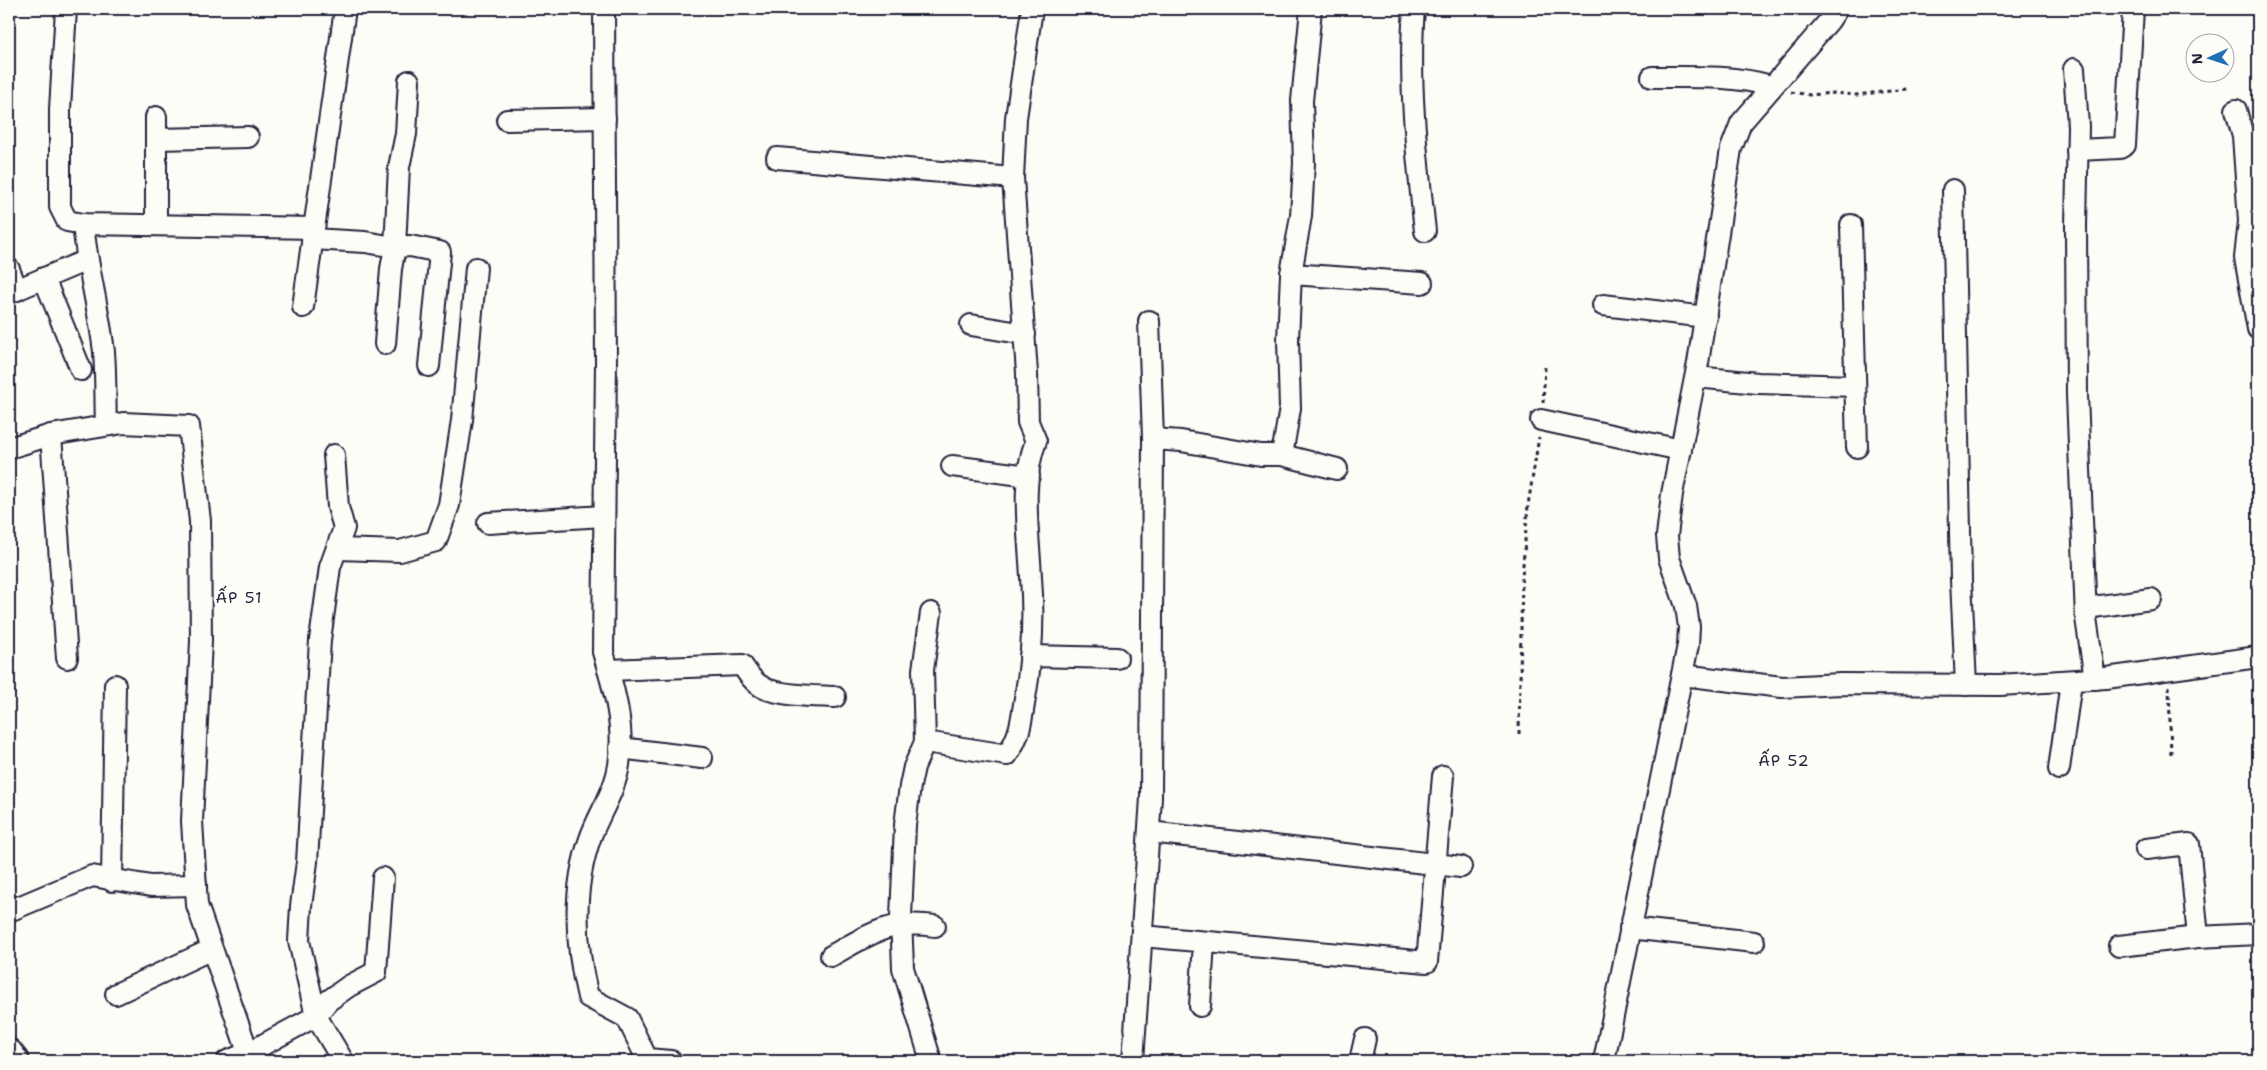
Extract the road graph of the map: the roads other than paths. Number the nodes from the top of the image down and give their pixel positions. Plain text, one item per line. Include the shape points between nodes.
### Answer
1 (66, 9) edge
2 (345, 9) edge
3 (604, 9) edge
4 (1032, 9) edge
5 (1310, 9) edge
6 (1414, 9) edge
7 (1837, 9) edge
8 (2133, 9) edge
9 (2074, 70) dead end
10 (1652, 77) dead end
11 (409, 81) dead end
12 (1774, 83) junction
13 (2236, 110) dead end
14 (156, 117) dead end
15 (605, 118) junction
16 (507, 120) dead end
17 (248, 137) dead end
18 (156, 139) junction
19 (2077, 150) junction
20 (777, 158) dead end
21 (1013, 178) junction
22 (1953, 190) dead end
23 (83, 224) junction
24 (156, 224) junction
25 (1851, 226) dead end
26 (1425, 231) dead end
27 (313, 234) junction
28 (395, 247) junction
29 (87, 260) junction
30 (476, 268) dead end
31 (9, 269) edge
32 (1291, 274) junction
33 (44, 278) junction
34 (1422, 283) dead end
35 (13, 292) edge
36 (1603, 305) dead end
37 (303, 307) dead end
38 (1706, 317) junction
39 (1149, 321) dead end
40 (971, 325) dead end
41 (2258, 329) edge
42 (1025, 334) junction
43 (386, 344) dead end
44 (429, 366) dead end
45 (81, 370) dead end
46 (1696, 376) junction
47 (1855, 386) junction
48 (1541, 420) road end
49 (106, 426) junction
50 (51, 435) junction
51 (1153, 439) junction
52 (1856, 446) dead end
53 (9, 448) edge
54 (1681, 450) junction
55 (334, 455) dead end
56 (1282, 455) junction
57 (952, 466) dead end
58 (1337, 468) dead end
59 (1029, 476) junction
60 (604, 516) junction
61 (488, 523) dead end
62 (338, 549) junction
63 (2151, 599) dead end
64 (2086, 608) junction
65 (931, 613) dead end
66 (1030, 656) junction
67 (2258, 657) edge
68 (67, 658) dead end
69 (1117, 658) dead end
70 (608, 670) junction
71 (1682, 675) junction
72 (2095, 679) junction
73 (2071, 682) junction
74 (115, 684) dead end
75 (1966, 685) junction
76 (835, 697) dead end
77 (926, 742) junction
78 (620, 748) junction
79 (702, 758) dead end
80 (2059, 769) dead end
81 (1443, 776) dead end
82 (1149, 832) junction
83 (2146, 849) dead end
84 (1435, 866) junction
85 (1461, 867) dead end
86 (383, 878) dead end
87 (112, 881) junction
88 (196, 885) junction
89 (9, 912) edge
90 (902, 923) junction
91 (935, 926) dead end
92 (1630, 928) junction
93 (2258, 934) edge
94 (1142, 936) junction
95 (2198, 937) junction
96 (1204, 942) junction
97 (1754, 942) dead end
98 (2119, 946) dead end
99 (210, 950) junction
100 (831, 956) dead end
101 (116, 994) dead end
102 (1200, 1006) dead end
103 (316, 1016) junction
104 (1366, 1039) dead end
105 (9, 1052) edge
106 (250, 1057) edge
107 (644, 1060) edge
108 (16, 1061) edge
109 (227, 1061) edge
110 (343, 1061) edge
111 (671, 1061) edge
112 (931, 1061) edge
113 (1133, 1061) edge
114 (1360, 1061) edge
115 (1604, 1061) edge

1 - 23 street via 60,109 60,207 67,221
2 - 27 street
3 - 15 street
4 - 21 street via 1016,118
5 - 32 street via 1302,101 1304,163 1301,216
6 - 26 street via 1413,83
7 - 12 street
8 - 19 street via 2125,145
9 - 19 street
10 - 12 street via 1716,77
11 - 28 street via 406,134 399,167
12 - 38 street via 1741,122 1731,149
13 - 41 street via 2243,136 2249,221 2245,258
14 - 18 street
15 - 16 street
15 - 60 street
17 - 18 street
18 - 24 street
19 - 64 street via 2077,395
20 - 21 street
21 - 42 street
22 - 75 street
23 - 24 street
23 - 29 street
24 - 27 street
25 - 47 street
27 - 28 street
27 - 37 street
28 - 43 street
28 - 44 street via 410,246 440,252
29 - 33 street
29 - 49 street via 104,354
30 - 62 street via 459,439 449,506 436,540 400,551
31 - 35 street
32 - 34 street
32 - 56 street via 1288,340 1290,408
33 - 35 street
33 - 45 street
36 - 38 street
38 - 46 street
39 - 51 street
40 - 42 street
42 - 59 street via 1028,422 1036,441 1030,455
46 - 47 street via 1758,383
46 - 54 street
47 - 52 street
48 - 54 street
49 - 50 street
49 - 88 street via 123,422 189,426 200,521 201,641 192,821
50 - 53 street
50 - 68 street
51 - 56 street via 1260,455
51 - 82 street
54 - 71 street via 1666,536 1689,627
55 - 62 street via 338,508 344,528
56 - 58 street
57 - 59 street
59 - 66 street via 1026,521 1031,578
60 - 61 street
60 - 70 street via 603,652
62 - 103 street via 330,567 320,640 307,862 299,940
63 - 64 street
64 - 72 street
65 - 77 street via 923,670
66 - 69 street
66 - 77 street via 1018,738 1007,755
67 - 72 street
70 - 76 street via 742,665 764,688 803,696
70 - 78 street via 616,696
71 - 75 street via 1782,687
71 - 92 street
72 - 73 street
73 - 75 street
73 - 80 street
74 - 87 street
77 - 90 street via 914,767 910,786 905,825
78 - 79 street
78 - 107 street via 619,765 609,799 582,863 577,910 580,964 588,998 627,1018
81 - 84 street
82 - 84 street
82 - 94 street
83 - 95 street via 2189,844
84 - 85 street
84 - 96 street via 1427,962
86 - 103 street via 376,972 328,1001
87 - 88 street via 151,886
87 - 89 street via 92,876
88 - 99 street via 197,905
90 - 91 street
90 - 100 street via 879,929
90 - 112 street via 903,968
92 - 97 street
92 - 115 street
93 - 95 street
94 - 96 street
94 - 113 street
95 - 98 street
96 - 102 street
99 - 101 street
99 - 106 street
103 - 106 street
103 - 110 street
104 - 114 street
105 - 108 main road
106 - 109 street
107 - 111 street

